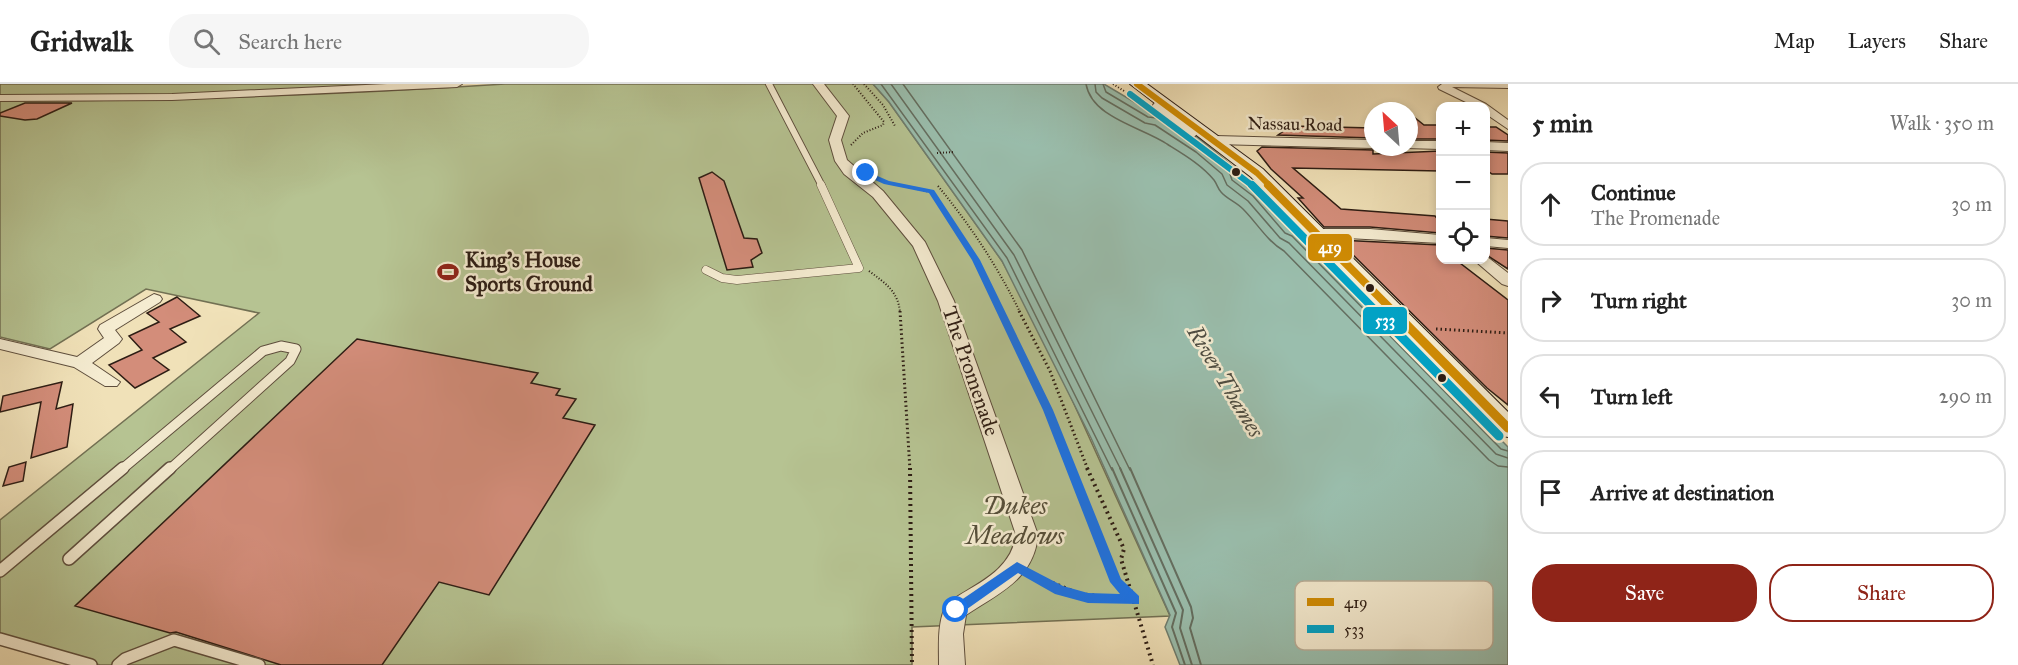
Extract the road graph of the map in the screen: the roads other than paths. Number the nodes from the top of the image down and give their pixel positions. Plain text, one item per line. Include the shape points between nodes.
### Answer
1 (457, 84) edge
2 (768, 84) edge
3 (818, 84) edge
4 (1137, 84) edge
5 (1437, 84) edge
6 (1448, 84) edge
7 (1508, 85) edge
8 (0, 98) edge
9 (1472, 102) edge
10 (1156, 106) dead end
11 (1490, 112) edge
12 (1508, 126) edge
13 (1193, 134) dead end
14 (1216, 140) junction
15 (1364, 144) edge
16 (1418, 145) edge
17 (1436, 145) edge
18 (1490, 146) edge
19 (1508, 147) edge
20 (1315, 233) junction
21 (1436, 239) edge
22 (1490, 242) edge
23 (1508, 244) edge
24 (1487, 264) edge
25 (706, 270) dead end
26 (1508, 281) edge
27 (154, 299) dead end
28 (0, 344) edge
29 (80, 363) junction
30 (111, 382) dead end
31 (1508, 428) edge
32 (69, 559) dead end
33 (0, 571) edge
34 (0, 639) edge
35 (91, 665) edge
36 (118, 665) edge
37 (259, 665) edge
38 (952, 665) edge

1 - 8 street via 192,97
2 - 25 lane via 817,176 859,268 736,280
3 - 38 street, The Promenade via 843,116 835,140 841,161 878,194 913,236 946,301 1027,535 1027,552 1017,567 956,610 951,634
4 - 14 main road
5 - 9 street
6 - 7 street
10 - 13 lane
11 - 12 street
14 - 15 street, Nassau Road
14 - 20 main road via 1257,173
16 - 17 street
18 - 19 street
20 - 21 street
20 - 31 main road
22 - 23 street
24 - 26 street
27 - 29 street via 106,329 113,339
28 - 29 street
29 - 30 street
32 - 33 lane via 290,361 296,349 281,346 263,351
34 - 35 lane
36 - 37 lane via 174,640

